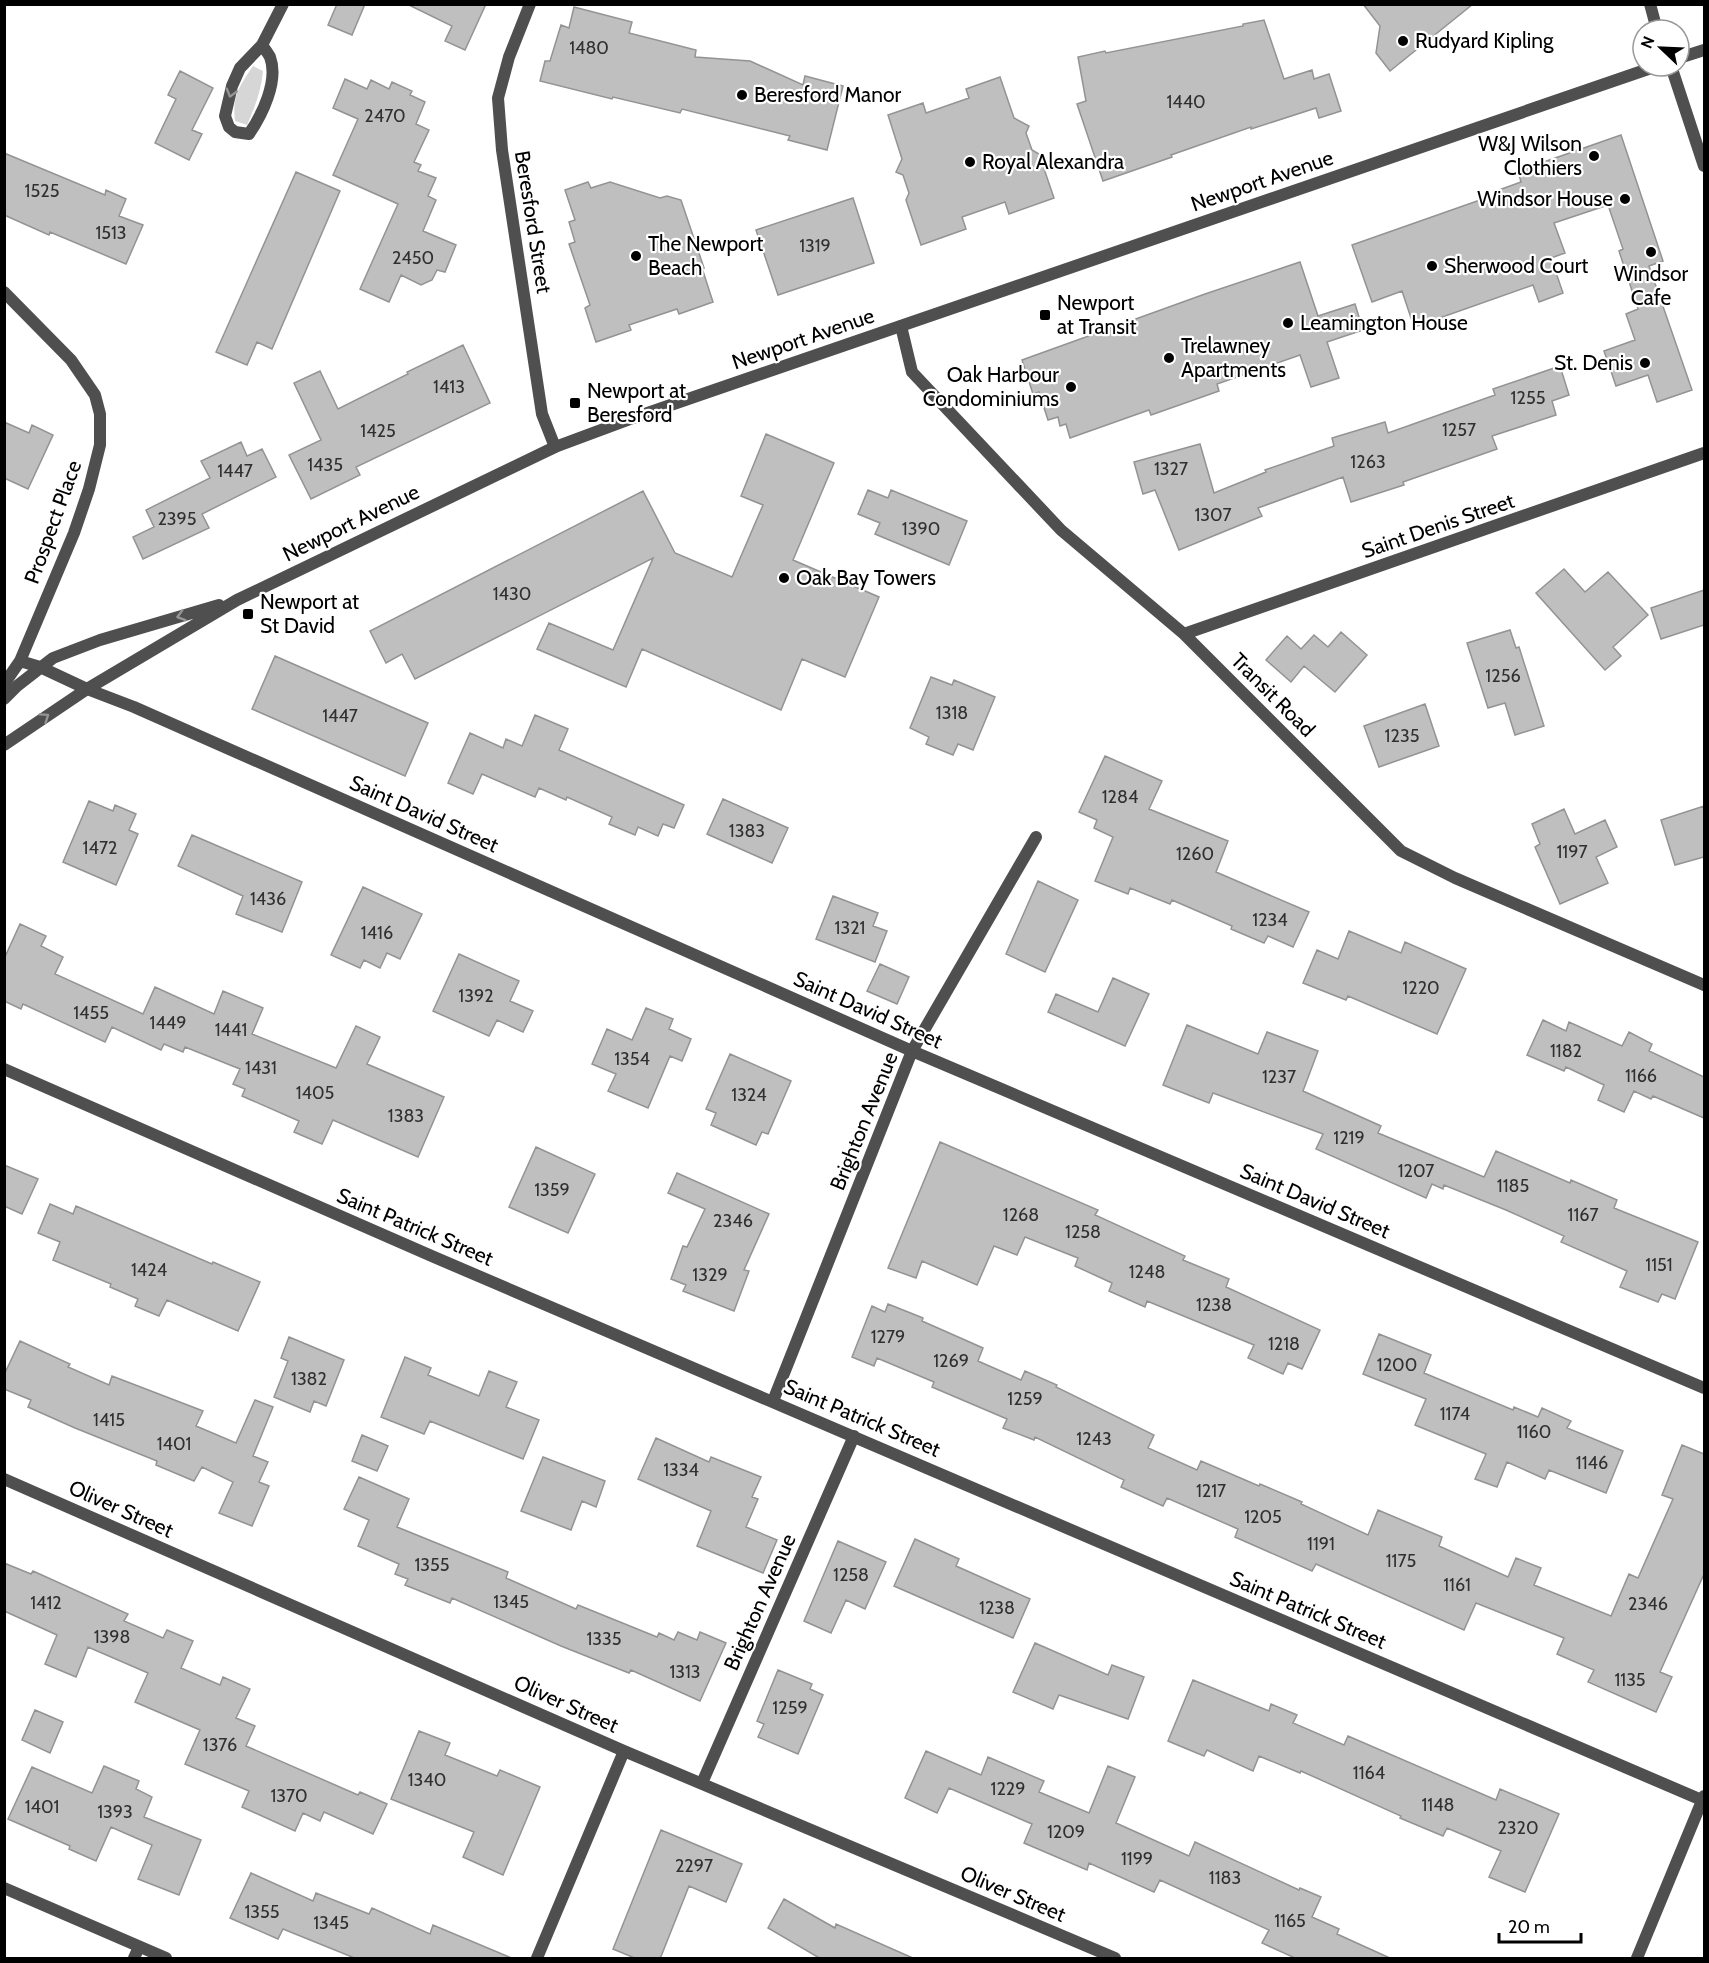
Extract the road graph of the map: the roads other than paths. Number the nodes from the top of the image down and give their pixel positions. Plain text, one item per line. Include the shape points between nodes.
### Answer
1 (283, 4) edge
2 (530, 4) edge
3 (262, 45) junction
4 (1631, 75) edge
5 (1675, 78) edge
6 (1704, 166) edge
7 (4, 292) edge
8 (901, 326) junction
9 (555, 447) junction
10 (1704, 453) edge
11 (237, 600) junction
12 (1184, 634) junction
13 (20, 661) junction
14 (40, 667) junction
15 (4, 684) edge
16 (87, 689) junction
17 (4, 699) edge
18 (4, 745) edge
19 (1035, 837) dead end
20 (1704, 985) edge
21 (912, 1052) junction
22 (4, 1069) edge
23 (1704, 1388) edge
24 (773, 1401) junction
25 (854, 1436) junction
26 (4, 1479) edge
27 (624, 1751) junction
28 (702, 1783) junction
29 (1704, 1799) edge
30 (4, 1888) edge
31 (137, 1953) edge
32 (166, 1959) edge
33 (537, 1959) edge
34 (1115, 1959) edge
35 (1637, 1959) edge

1 - 3 street
2 - 9 street, Beresford Street via 498,98 502,150 543,414
3 -> 3 street via 240,68 232,86 225,116 235,132 249,134 268,98 270,57
4 - 8 street, Newport Avenue
5 - 6 street
7 - 13 street, Prospect Place via 71,360 95,395 100,414 100,445 89,489
8 - 9 street, Newport Avenue
8 - 12 street, Transit Road via 912,372 1061,530
9 - 11 street, Newport Avenue
10 - 12 street, Saint Denis Street
11 -> 14 street via 100,640
11 - 16 street, Newport Avenue
12 - 20 street, Transit Road via 1401,851
13 - 14 street, Saint David Street
13 - 15 street, Prospect Place
14 - 16 street, Saint David Street
14 - 17 street
18 -> 16 street, Newport Avenue
16 - 21 street, Saint David Street
19 - 21 street, Brighton Avenue
21 - 23 street, Saint David Street
21 - 24 street, Brighton Avenue
22 - 24 street, Saint Patrick Street
24 - 25 street, Saint Patrick Street
25 - 28 street, Brighton Avenue
25 - 29 street, Saint Patrick Street
26 - 27 street, Oliver Street
27 - 28 street, Oliver Street
27 - 33 street
28 - 34 street, Oliver Street
29 - 35 street
30 - 31 street
31 - 32 street

